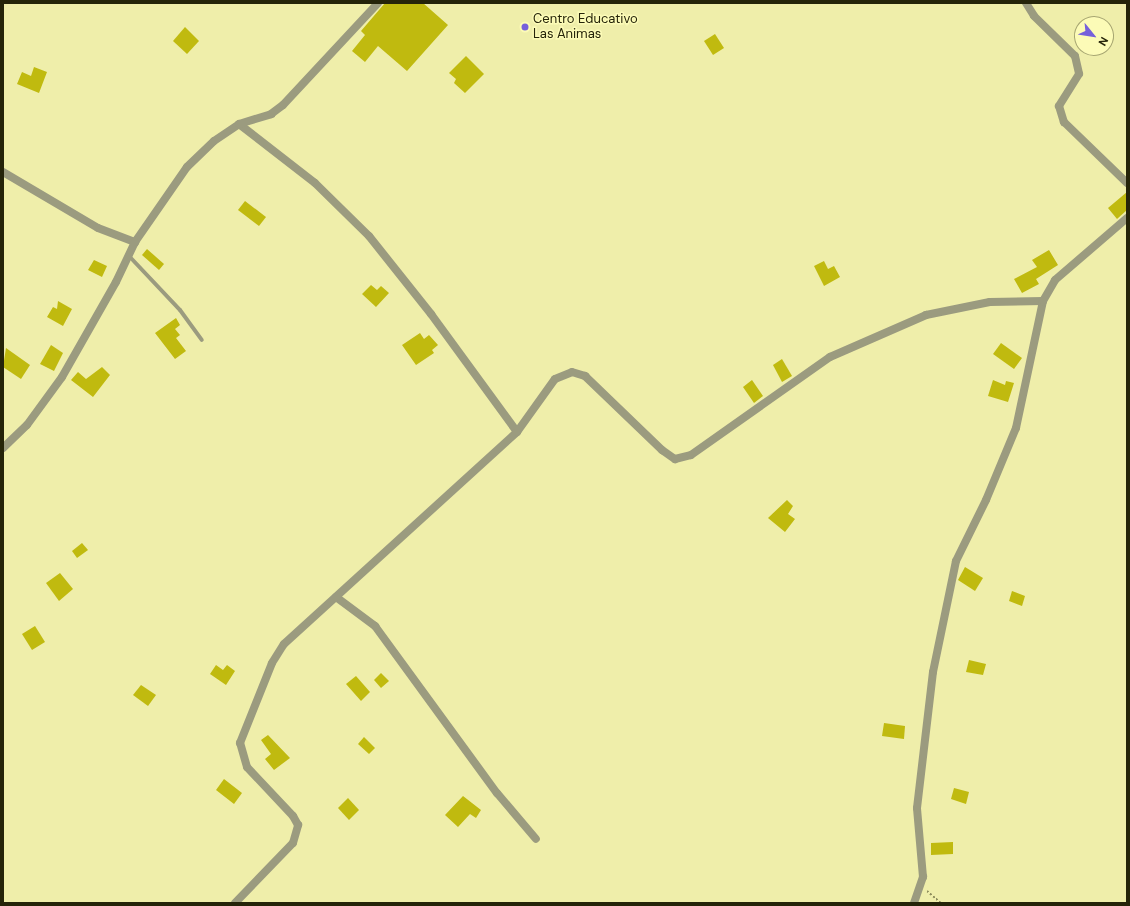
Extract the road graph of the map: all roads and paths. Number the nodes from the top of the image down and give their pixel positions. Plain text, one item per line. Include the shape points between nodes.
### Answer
1 (378, 3) edge
2 (1026, 3) edge
3 (238, 124) junction
4 (3, 172) edge
5 (1127, 183) edge
6 (1127, 218) edge
7 (135, 242) junction
8 (128, 256) junction
9 (1043, 301) junction
10 (202, 340) dead end
11 (516, 432) junction
12 (3, 448) edge
13 (336, 596) junction
14 (536, 839) dead end
15 (920, 886) junction
16 (235, 903) edge
17 (914, 903) edge
18 (941, 903) edge

1 - 3 street via 283,105 271,114
2 - 5 street via 1034,16 1075,56 1079,74 1059,106 1064,122
3 - 7 street via 214,141 187,168
3 - 11 street via 315,183 369,236 431,314
4 - 7 street via 98,228
6 - 9 street via 1055,280
7 - 8 street
8 - 10 lane via 180,310
8 - 12 street via 62,377 30,420
9 - 11 street via 990,302 926,316 830,357 690,455 675,459 662,450 586,376 572,372 555,379
9 - 15 street via 1016,428 986,500 956,561 933,672 916,808 924,877
11 - 13 street
13 - 14 street via 375,626 497,793
13 - 16 street via 284,644 272,662 240,743 247,767 293,816 298,825 293,843
15 - 17 street
15 - 18 path

